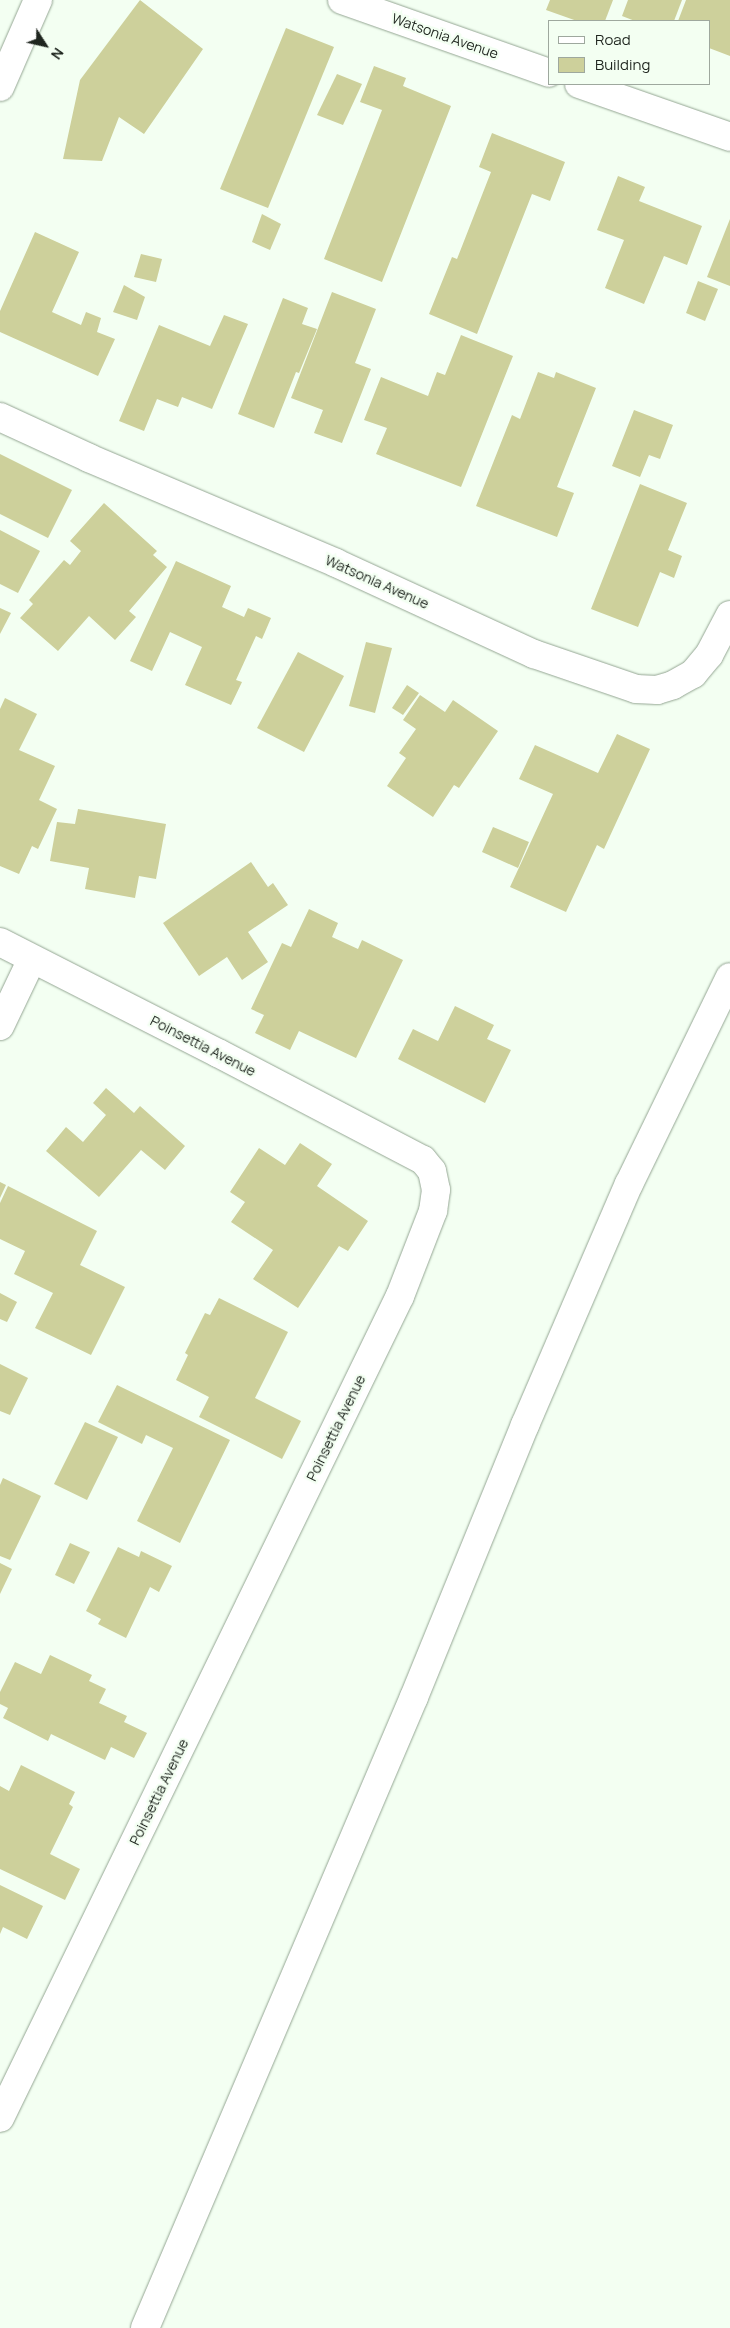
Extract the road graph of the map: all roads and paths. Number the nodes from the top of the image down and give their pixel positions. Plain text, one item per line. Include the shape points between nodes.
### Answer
1 (38, 0) edge
2 (342, 0) edge
3 (548, 73) edge
4 (582, 85) edge
5 (0, 87) edge
6 (730, 137) edge
7 (0, 417) edge
8 (730, 615) edge
9 (0, 942) edge
10 (32, 960) junction
11 (730, 977) edge
12 (0, 1026) edge
13 (0, 2118) edge
14 (145, 2328) edge

1 - 5 street
2 - 3 street, Watsonia Avenue
4 - 6 street
7 - 8 street, Watsonia Avenue via 336,563 534,654 636,689 657,690 693,674 709,655
9 - 10 street, Poinsettia Avenue
10 - 12 street
10 - 13 street, Poinsettia Avenue via 423,1160 432,1171 436,1190 433,1211 400,1296
11 - 14 street via 629,1184

